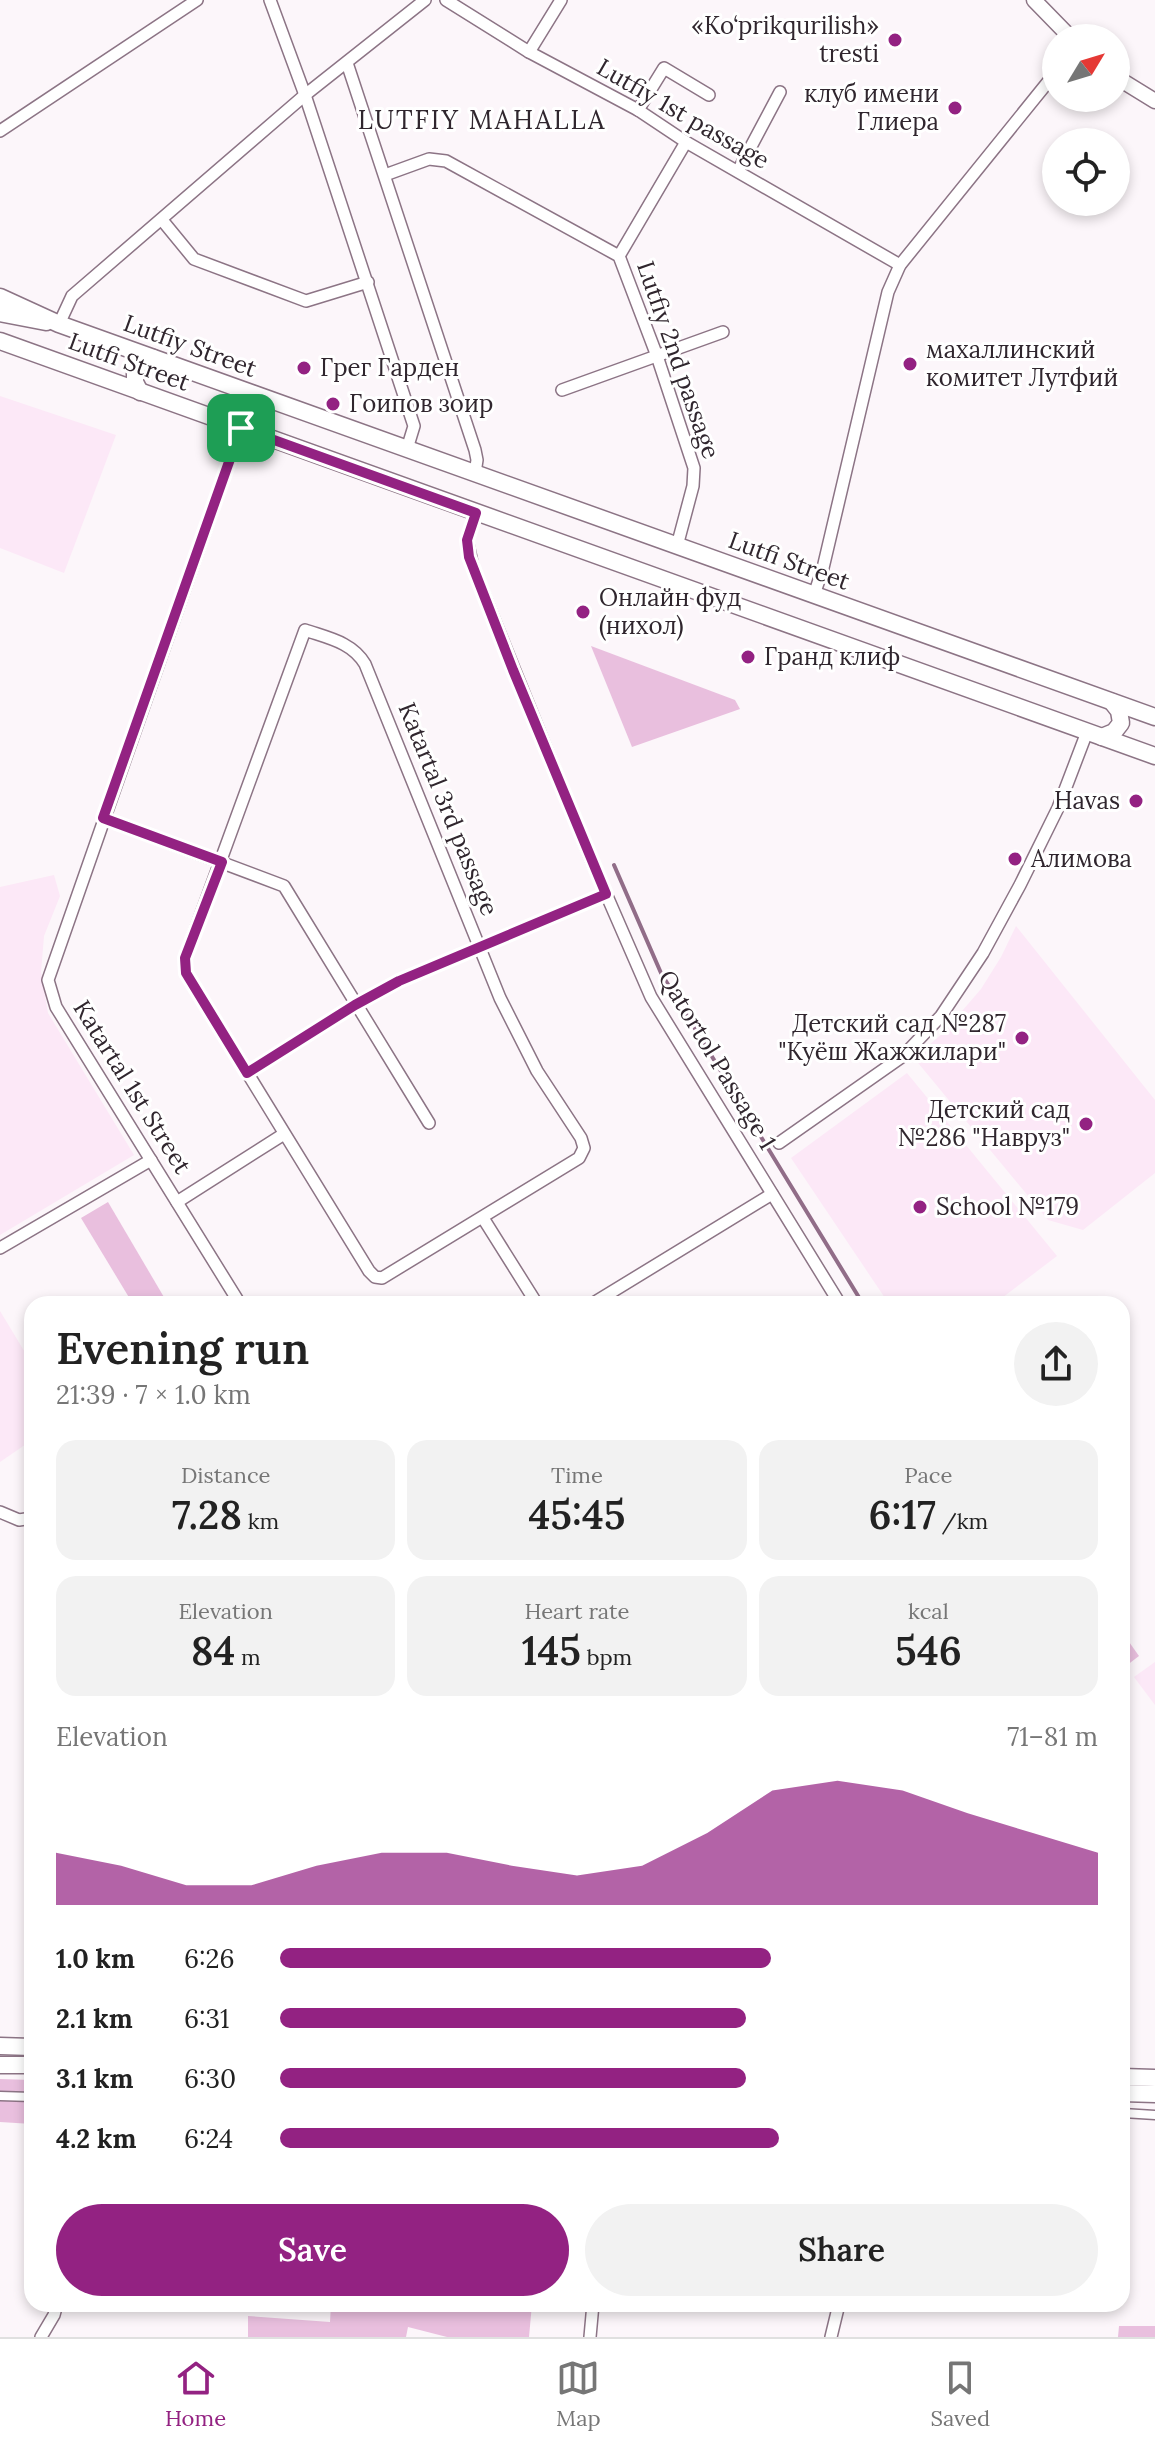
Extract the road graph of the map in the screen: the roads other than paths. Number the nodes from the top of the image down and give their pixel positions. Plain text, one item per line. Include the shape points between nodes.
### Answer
1 (197, 0) edge
2 (270, 0) edge
3 (425, 0) edge
4 (446, 0) edge
5 (561, 0) edge
6 (1034, 0) edge
7 (1057, 24) edge
8 (529, 52) junction
9 (347, 63) junction
10 (1130, 86) edge
11 (1042, 89) edge
12 (780, 92) dead end
13 (305, 95) junction
14 (709, 95) dead end
15 (1155, 101) edge
16 (638, 110) junction
17 (0, 131) edge
18 (686, 142) junction
19 (738, 171) junction
20 (385, 175) junction
21 (162, 220) junction
22 (619, 256) junction
23 (900, 265) junction
24 (368, 282) junction
25 (0, 297) edge
26 (0, 313) edge
27 (59, 324) junction
28 (723, 332) dead end
29 (0, 341) edge
30 (657, 356) junction
31 (153, 358) junction
32 (562, 390) dead end
33 (140, 392) junction
34 (241, 428) junction
35 (407, 449) junction
36 (475, 473) junction
37 (476, 513) junction
38 (677, 546) junction
39 (814, 595) junction
40 (1112, 702) junction
41 (1155, 717) edge
42 (1095, 734) junction
43 (1155, 756) edge
44 (103, 818) junction
45 (222, 862) junction
46 (606, 894) junction
47 (479, 946) junction
48 (355, 1005) junction
49 (247, 1073) junction
50 (429, 1123) dead end
51 (284, 1134) junction
52 (779, 1143) dead end
53 (151, 1160) junction
54 (772, 1194) junction
55 (177, 1202) junction
56 (483, 1218) junction
57 (0, 1248) edge
58 (235, 1296) edge
59 (532, 1296) edge
60 (605, 1296) edge
61 (835, 1296) edge
62 (0, 1512) edge
63 (24, 1519) edge
64 (0, 2046) edge
65 (24, 2047) edge
66 (0, 2065) edge
67 (24, 2065) edge
68 (1155, 2078) edge
69 (1130, 2085) edge
70 (1130, 2089) edge
71 (1155, 2094) edge
72 (0, 2096) edge
73 (24, 2097) edge
74 (1130, 2113) edge
75 (1155, 2115) edge
76 (55, 2312) edge
77 (592, 2312) edge
78 (837, 2312) edge
79 (41, 2337) edge
80 (590, 2337) edge
81 (831, 2337) edge

1 - 17 street
2 - 13 street
3 - 9 street
4 - 8 street, Lutfiy 1st passage
5 - 8 street
6 - 7 street
8 - 16 street, Lutfiy 1st passage
9 - 13 street
9 - 20 street
10 - 15 street
11 - 23 street
12 - 19 street
13 - 21 street
13 - 24 street
14 - 16 street via 664,68
16 - 18 street, Lutfiy 1st passage
18 - 19 street, Lutfiy 1st passage
18 - 22 street
19 - 23 street, Lutfiy 1st passage
20 - 22 street, Lutfiy 2nd passage via 429,159 446,161
20 - 36 street via 475,450
21 - 24 street via 194,259 306,301
21 - 27 street via 72,296
22 - 30 street, Lutfiy 2nd passage
23 - 39 street via 888,292
24 - 35 street via 414,426
25 - 27 main road, Lutfi Street
26 - 27 main road, Lutfiy Street
27 - 31 main road, Lutfiy Street
28 - 30 street
29 - 33 main road, Lutfi Street
30 - 32 street
30 - 38 street, Lutfiy 2nd passage via 694,468
31 - 33 main road via 135,369
31 - 35 main road, Lutfiy Street
33 - 34 main road, Lutfi Street
34 - 37 main road
34 - 44 street, Katartal 1st Street
35 - 36 main road, Lutfi Street
36 - 38 main road, Lutfi Street
37 - 42 main road
37 - 46 street, Qatortol Passage 1 via 467,540 469,557
38 - 39 main road, Lutfi Street
39 - 40 main road, Lutfi Street
40 - 41 main road, Lutfi Street
40 - 42 main road via 1121,723 1114,732
42 - 43 main road
42 - 52 street via 983,953 941,1016 903,1056
44 - 45 street
44 - 53 street, Katartal 1st Street via 51,966 49,986 56,1007
45 - 47 street, Katartal 3rd passage via 305,630 355,650 365,664
45 - 48 street via 284,886
45 - 49 street, Katartal 3rd passage via 185,958 186,973
46 - 47 street
46 - 54 street, Qatortol Passage 1 via 651,997
47 - 48 street
47 - 56 street, Katartal 3rd passage via 518,1035 584,1148 579,1158
48 - 49 street
48 - 50 street
49 - 51 street, Katartal 3rd passage
51 - 55 street
51 - 56 street, Katartal 3rd passage via 377,1278 394,1273
53 - 55 street, Katartal 1st Street
53 - 57 street
54 - 60 street
54 - 61 street, Qatortol Passage 1
55 - 58 street, Katartal 1st Street
56 - 59 street
62 - 63 street
64 - 65 main road
66 - 67 main road
68 - 69 main road
70 - 71 main road
72 - 73 street
74 - 75 street
76 - 79 street
77 - 80 street
78 - 81 street

